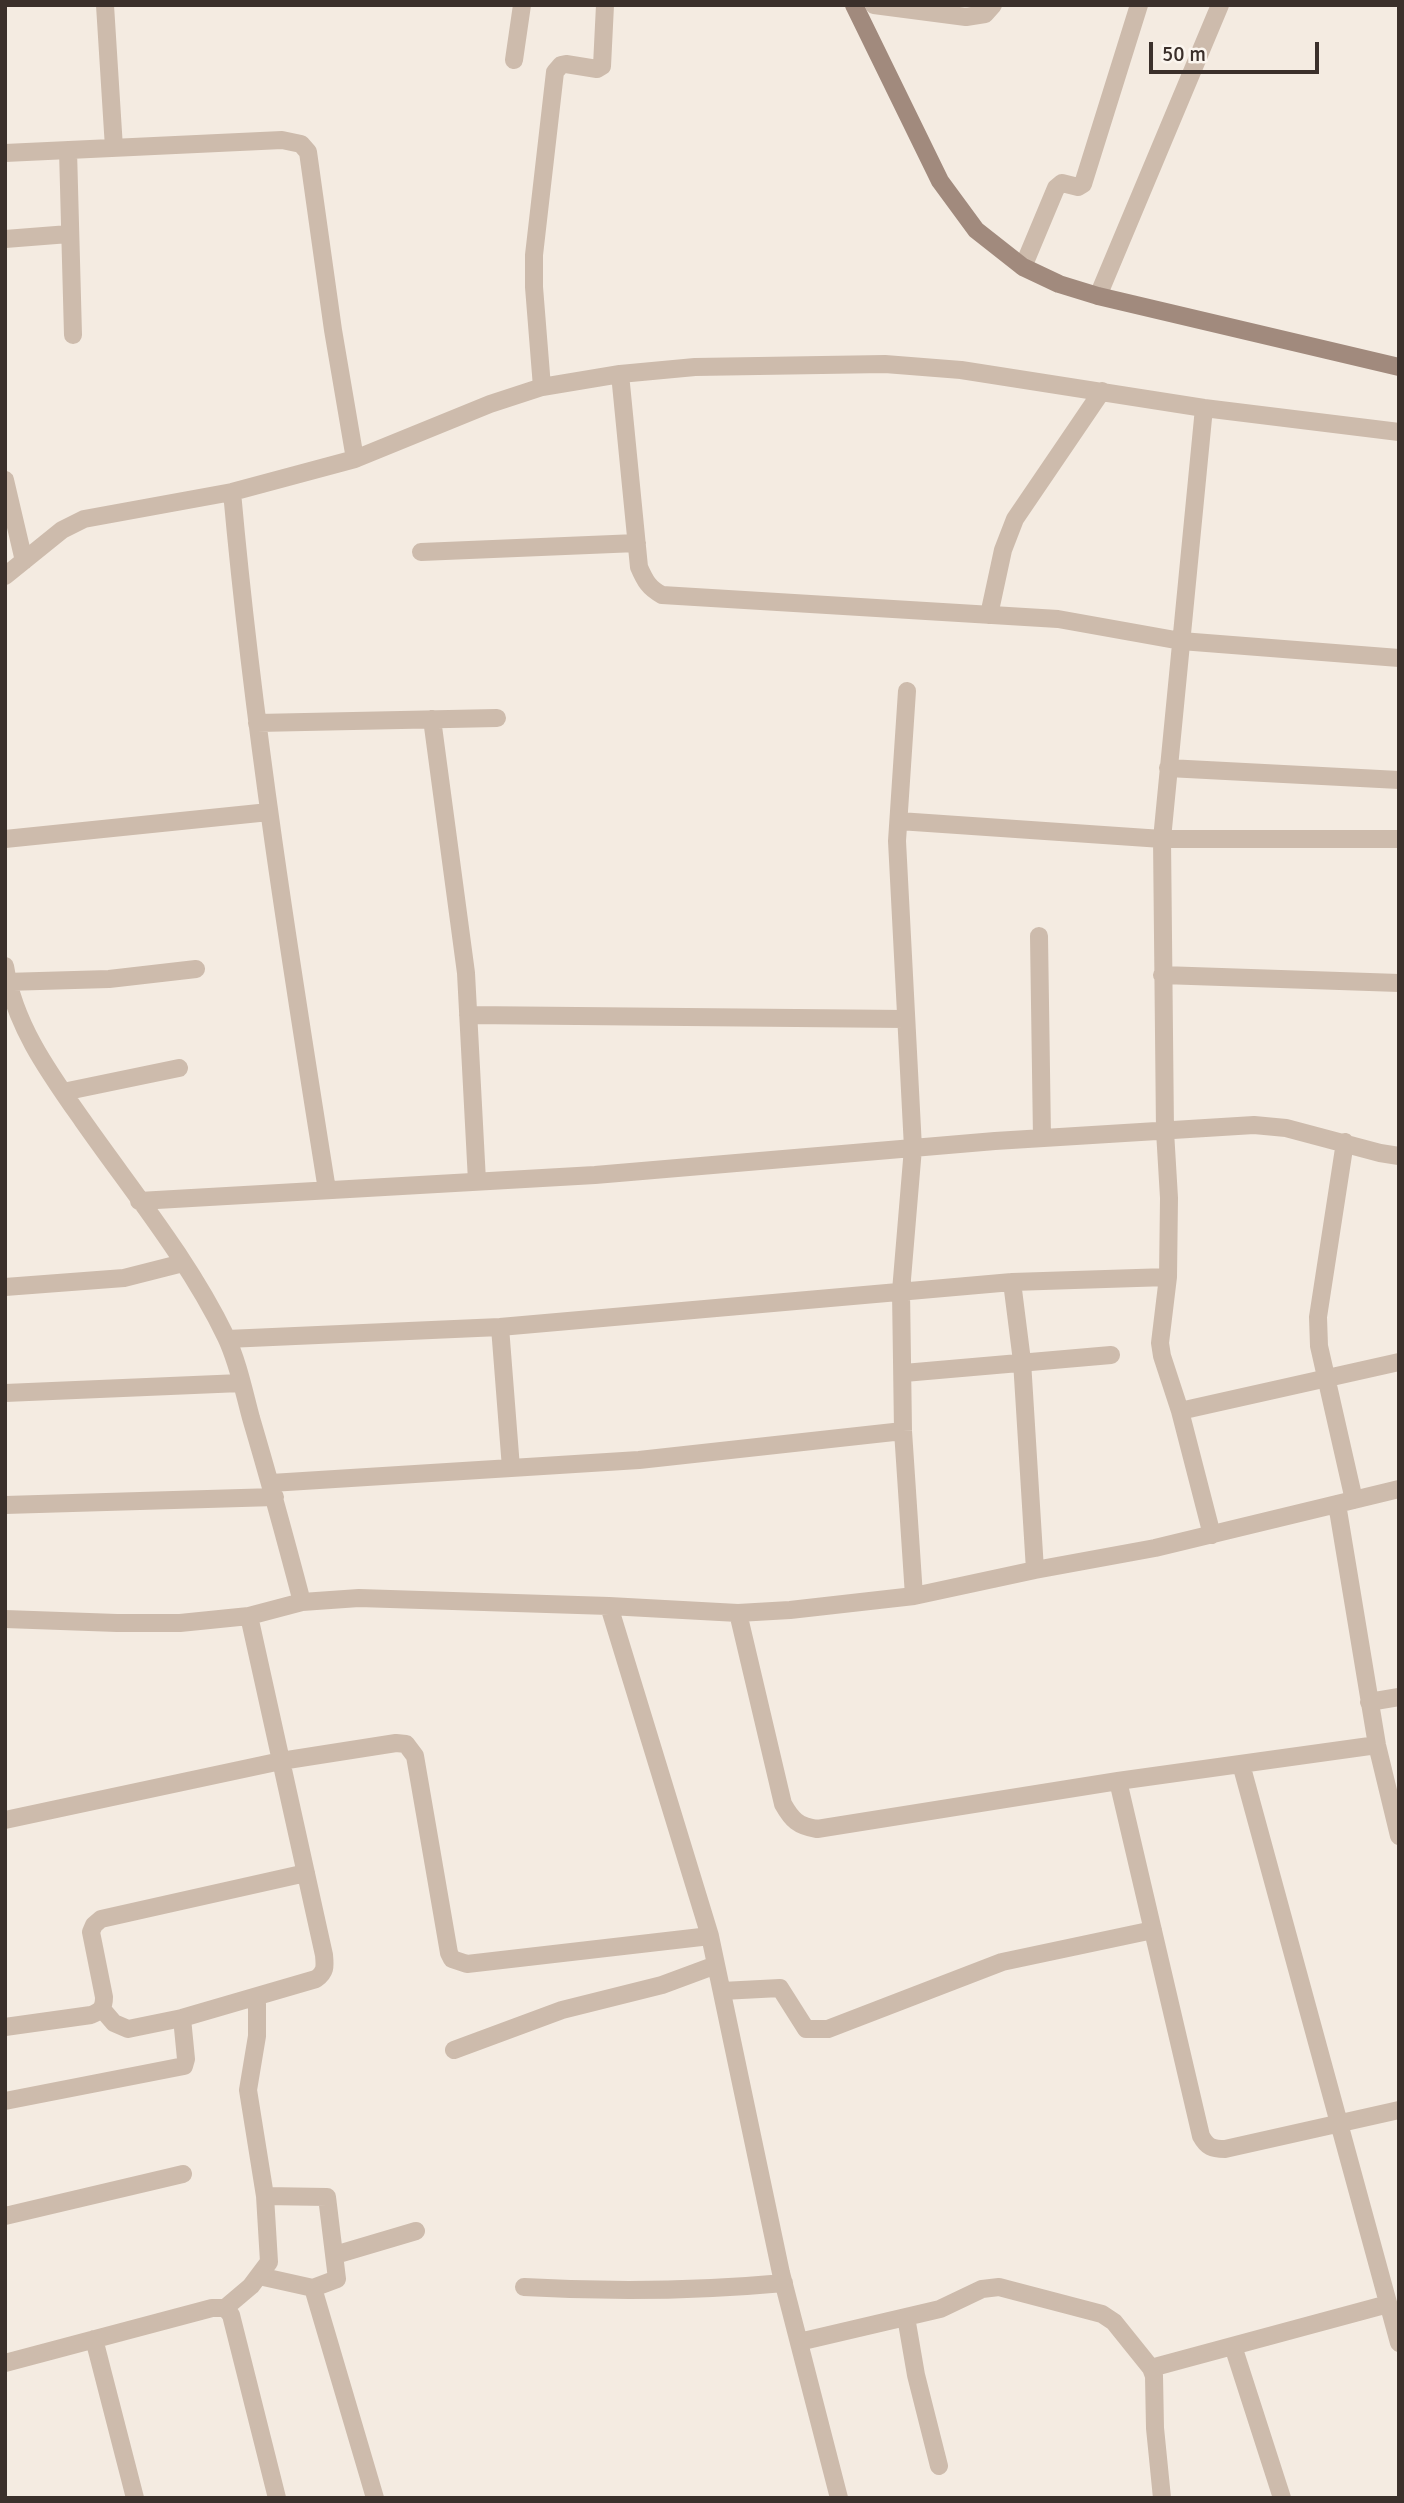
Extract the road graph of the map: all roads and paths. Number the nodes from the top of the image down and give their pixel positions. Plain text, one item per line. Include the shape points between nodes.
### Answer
1 (105, 5) edge
2 (522, 5) edge
3 (605, 5) edge
4 (854, 5) edge
5 (874, 5) edge
6 (993, 5) edge
7 (1139, 5) edge
8 (1220, 5) edge
9 (514, 60) dead end
10 (114, 148) junction
11 (68, 150) junction
12 (5, 153) edge
13 (69, 234) junction
14 (5, 239) edge
15 (1023, 267) junction
16 (1098, 296) junction
17 (72, 335) dead end
18 (1399, 367) edge
19 (620, 374) junction
20 (542, 387) junction
21 (1102, 391) junction
22 (1204, 408) junction
23 (1399, 432) edge
24 (355, 459) junction
25 (5, 480) edge
26 (232, 492) junction
27 (637, 543) junction
28 (421, 552) dead end
29 (24, 561) junction
30 (5, 576) edge
31 (989, 615) junction
32 (1181, 641) junction
33 (1399, 659) edge
34 (907, 691) dead end
35 (497, 718) dead end
36 (432, 719) junction
37 (257, 723) junction
38 (1167, 768) junction
39 (1399, 780) edge
40 (269, 812) junction
41 (899, 821) junction
42 (5, 839) edge
43 (1162, 839) junction
44 (1399, 839) edge
45 (1039, 936) dead end
46 (196, 969) dead end
47 (1162, 975) junction
48 (6, 976) edge
49 (1399, 982) edge
50 (468, 1015) junction
51 (905, 1019) junction
52 (178, 1068) dead end
53 (62, 1092) junction
54 (1165, 1131) junction
55 (1042, 1138) junction
56 (1345, 1142) junction
57 (912, 1148) junction
58 (1399, 1156) edge
59 (477, 1181) junction
60 (327, 1190) junction
61 (139, 1201) junction
62 (183, 1263) junction
63 (1168, 1278) junction
64 (1012, 1282) junction
65 (5, 1287) edge
66 (901, 1291) junction
67 (500, 1327) junction
68 (227, 1339) junction
69 (1111, 1355) dead end
70 (1022, 1361) junction
71 (1399, 1362) edge
72 (904, 1373) junction
73 (1328, 1378) junction
74 (241, 1383) junction
75 (5, 1393) edge
76 (1180, 1411) junction
77 (903, 1432) junction
78 (511, 1468) junction
79 (1399, 1489) edge
80 (273, 1490) junction
81 (1346, 1502) junction
82 (5, 1505) edge
83 (1212, 1535) junction
84 (1035, 1570) junction
85 (914, 1595) junction
86 (302, 1602) junction
87 (609, 1606) junction
88 (738, 1613) junction
89 (248, 1616) junction
90 (7, 1624) edge
91 (1399, 1697) edge
92 (1369, 1702) junction
93 (1377, 1745) junction
94 (281, 1761) junction
95 (1241, 1764) junction
96 (1118, 1781) junction
97 (5, 1820) edge
98 (1399, 1836) edge
99 (306, 1873) junction
100 (1153, 1930) junction
101 (710, 1936) junction
102 (716, 1965) junction
103 (722, 1991) junction
104 (257, 1996) junction
105 (102, 2009) junction
106 (182, 2018) junction
107 (5, 2027) edge
108 (454, 2050) dead end
109 (5, 2101) edge
110 (1399, 2110) edge
111 (1339, 2122) junction
112 (183, 2174) dead end
113 (265, 2196) junction
114 (5, 2216) edge
115 (416, 2231) dead end
116 (335, 2255) junction
117 (258, 2276) junction
118 (784, 2283) junction
119 (524, 2287) dead end
120 (313, 2288) junction
121 (1388, 2304) junction
122 (225, 2308) junction
123 (906, 2317) junction
124 (94, 2339) junction
125 (799, 2342) junction
126 (1399, 2343) edge
127 (1233, 2346) junction
128 (5, 2362) edge
129 (1151, 2368) junction
130 (939, 2466) dead end
131 (135, 2498) edge
132 (277, 2498) edge
133 (374, 2498) edge
134 (839, 2498) edge
135 (1162, 2498) edge
136 (1282, 2498) edge

1 - 10 street
2 - 9 street
3 - 20 street via 602,66 566,64 555,72 534,255
4 - 15 street via 946,190 976,230
5 - 6 street via 966,17 985,14
7 - 15 street via 1083,184 1062,183 1056,188
8 - 16 street
10 - 11 street
10 - 24 street via 282,140 301,144 308,152
11 - 12 street
11 - 13 street
13 - 14 street
13 - 17 street
15 - 16 street
16 - 18 street
19 - 20 street
19 - 21 street via 695,367 885,364
19 - 27 street
20 - 24 street
21 - 22 street
21 - 31 street via 1015,519
22 - 23 street
22 - 32 street
24 - 26 street
25 - 29 street
26 - 29 street via 85,519 62,530
26 - 37 street
27 - 28 street
27 - 31 street via 645,582 662,595
29 - 30 street
31 - 32 street via 1058,619
32 - 33 street
32 - 38 street
34 - 41 street
35 - 36 street
36 - 37 street
36 - 50 street
37 - 40 street
38 - 39 street
38 - 43 street
40 - 42 street
40 - 60 street
41 - 43 street
41 - 51 street
43 - 44 street
43 - 47 street
45 - 55 street
46 - 48 street via 109,979
47 - 49 street
47 - 54 street
48 - 53 street via 19,1016
50 - 51 street
50 - 59 street
51 - 57 street
52 - 53 street
53 - 61 street
54 - 55 street
54 - 56 street via 1272,1126
54 - 63 street via 1170,1198
55 - 57 street
56 - 58 street
56 - 73 street via 1318,1317 1319,1346
57 - 59 street
57 - 66 street
59 - 60 street
60 - 61 street
61 - 62 street
62 - 65 street via 124,1278
62 - 68 street
63 - 64 street
63 - 76 street via 1160,1343
64 - 66 street
64 - 70 street
66 - 67 street
66 - 72 street
67 - 68 street
67 - 78 street
68 - 74 street
69 - 70 street
70 - 72 street
70 - 84 street
71 - 73 street
72 - 77 street
73 - 76 street
73 - 81 street
74 - 75 street
74 - 80 street
76 - 83 street
77 - 78 street via 639,1460
77 - 85 street
78 - 80 street
79 - 81 street
80 - 82 street
80 - 86 street
81 - 83 street
81 - 92 street
83 - 84 street
84 - 85 street
85 - 88 street
86 - 87 street via 391,1598
86 - 89 street
87 - 88 street
87 - 101 street
88 - 96 street via 783,1804 801,1826 817,1829
89 - 90 street via 180,1623
89 - 94 street
91 - 92 street
92 - 93 street
93 - 95 street
93 - 98 street
94 - 97 street
94 - 99 street
94 - 101 street via 397,1743 411,1749 449,1953 458,1963
95 - 96 street
95 - 111 street
96 - 100 street
99 - 104 street via 325,1969 316,1979
99 - 105 street via 101,1919 91,1932 104,1997
100 - 103 street via 1002,1962 828,2029 806,2029 780,1988
100 - 111 street via 1206,2145 1224,2149
101 - 102 street
102 - 103 street
102 - 108 street via 662,1985 562,2010
103 - 118 street
104 - 106 street
104 - 113 street via 257,2036 248,2090
105 - 106 street via 114,2023 128,2029
105 - 107 street via 91,2015
106 - 109 street via 184,2066
110 - 111 street
111 - 121 street
112 - 114 street
113 - 116 street via 327,2197
113 - 117 street via 269,2262
115 - 116 street
116 - 120 street via 337,2279
117 - 120 street
117 - 122 street
118 - 119 street via 604,2292
118 - 125 street
120 - 133 street
121 - 126 street
121 - 127 street
122 - 124 street
122 - 132 street via 231,2315
123 - 125 street
123 - 129 street via 940,2309 982,2289 1009,2288 1109,2317
123 - 130 street
124 - 128 street
124 - 131 street
125 - 134 street
127 - 129 street
127 - 136 street
129 - 135 street

